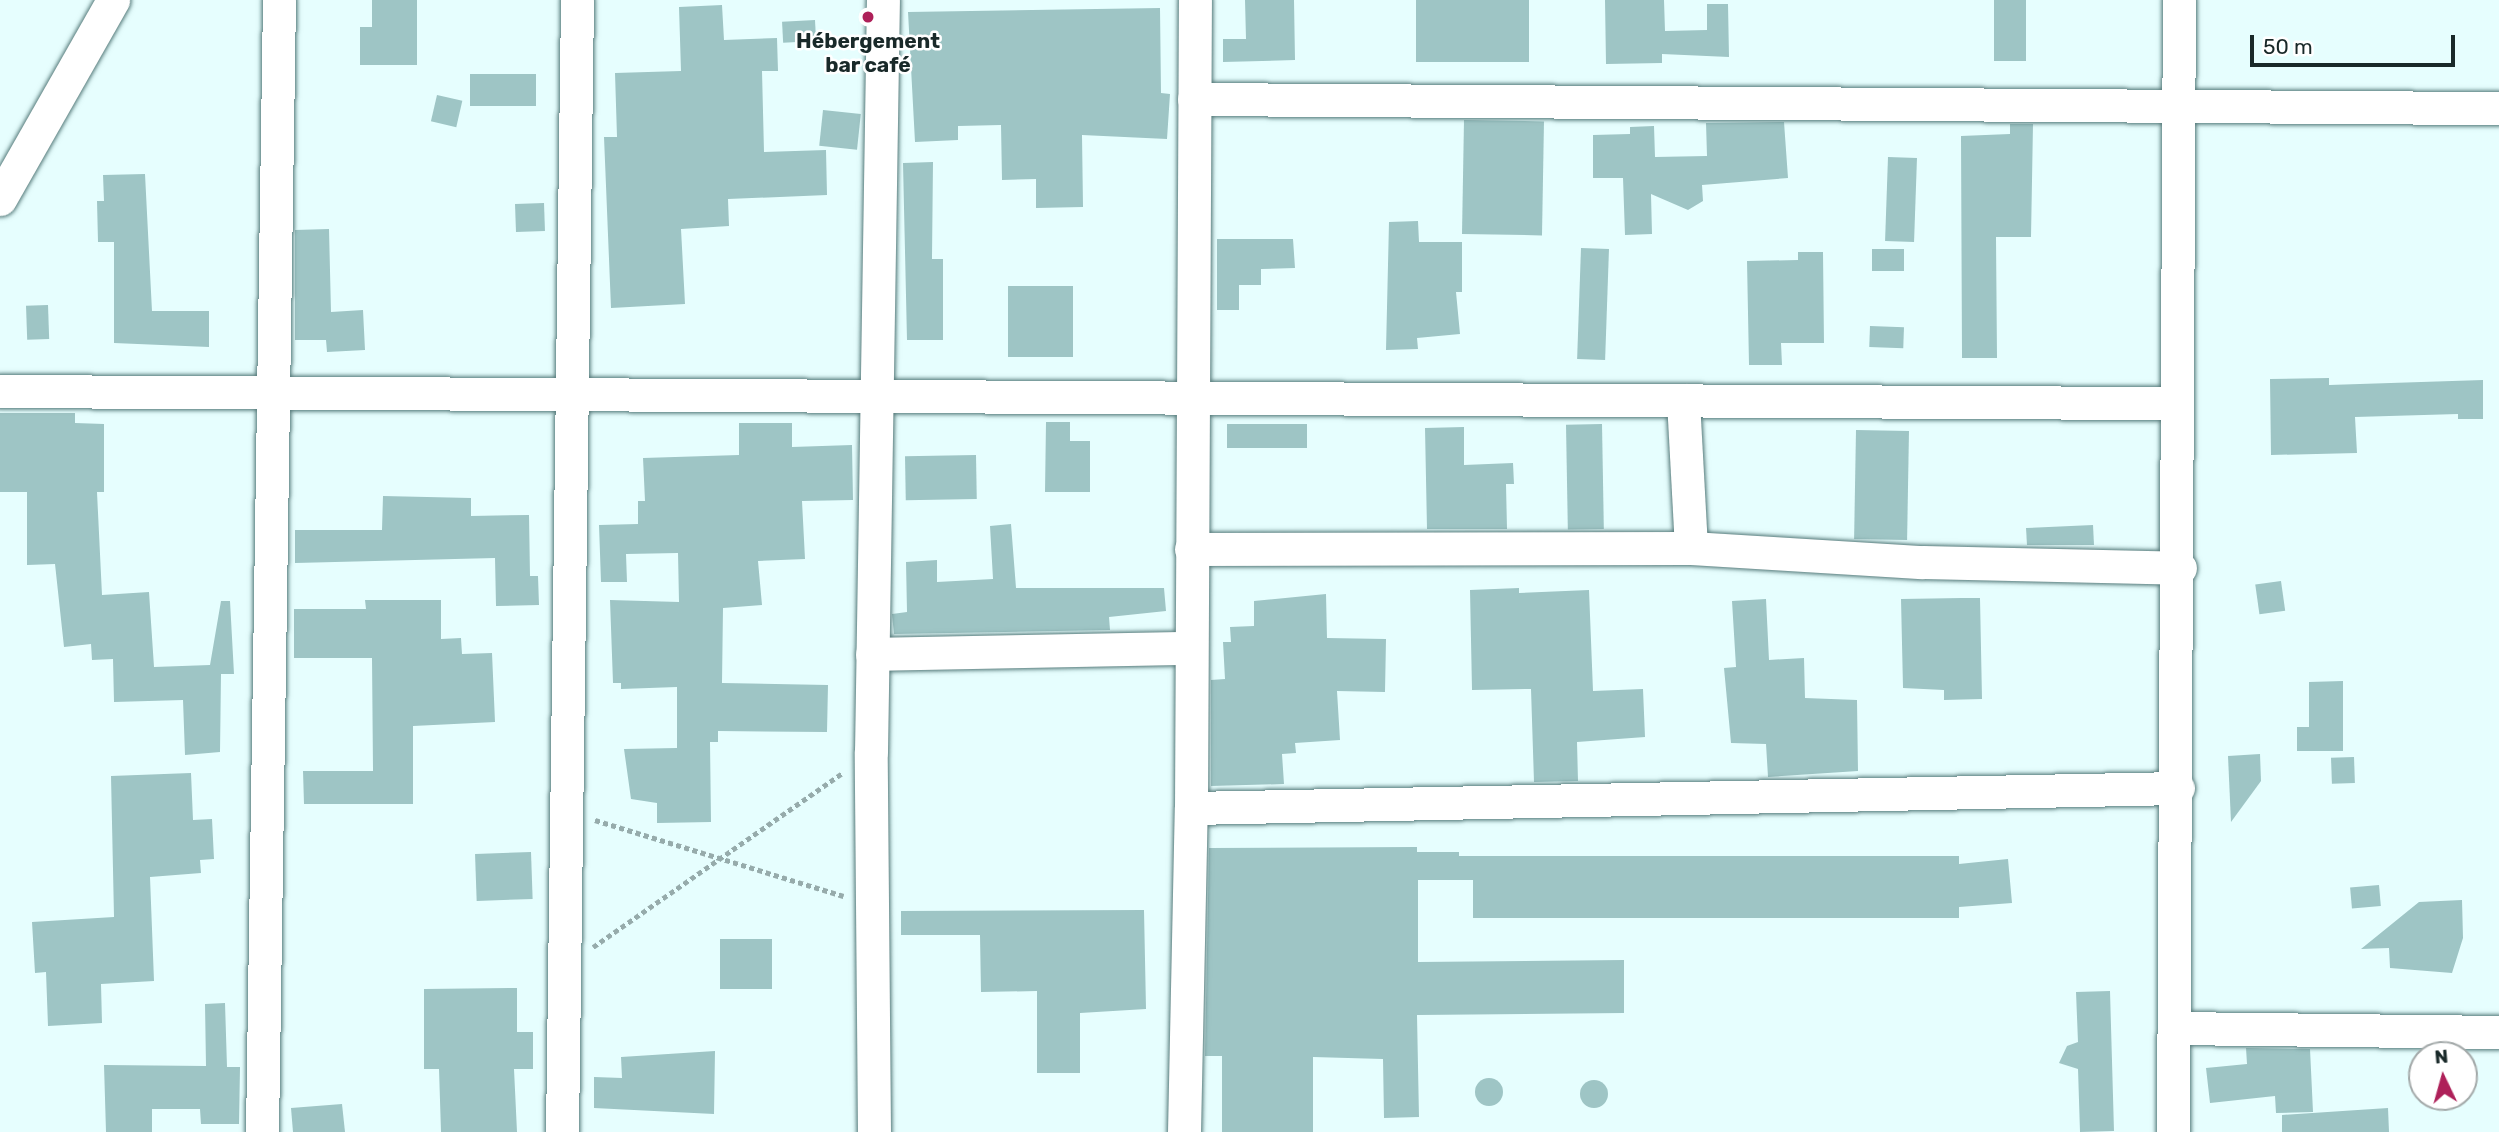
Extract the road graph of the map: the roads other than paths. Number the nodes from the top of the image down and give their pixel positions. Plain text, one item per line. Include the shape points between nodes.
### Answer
1 (113, 0) edge
2 (279, 0) edge
3 (577, 0) edge
4 (883, 0) edge
5 (1195, 0) edge
6 (2179, 0) edge
7 (1194, 99) junction
8 (2178, 104) junction
9 (2499, 108) edge
10 (0, 199) edge
11 (0, 391) edge
12 (275, 393) junction
13 (575, 394) junction
14 (877, 396) junction
15 (1192, 398) junction
16 (1683, 400) junction
17 (2176, 403) junction
18 (1691, 548) junction
19 (1191, 549) junction
20 (2180, 568) junction
21 (1189, 648) junction
22 (872, 654) junction
23 (2178, 788) junction
24 (1191, 808) junction
25 (2174, 1028) junction
26 (2499, 1032) edge
27 (261, 1132) edge
28 (562, 1132) edge
29 (874, 1132) edge
30 (1184, 1132) edge
31 (2173, 1132) edge

1 - 10 street
2 - 12 street
3 - 13 street
4 - 14 street
5 - 7 street
6 - 8 street
7 - 8 street
7 - 15 street
8 - 9 street
8 - 17 street
11 - 12 street
12 - 13 street
12 - 27 street
13 - 14 street
13 - 28 street
14 - 15 street
14 - 22 street
15 - 16 street
15 - 19 street
16 - 17 street
16 - 18 street
17 - 20 street
18 - 19 street
18 - 20 street via 1923,562
19 - 21 street
20 - 23 street
21 - 22 street
21 - 24 street
22 - 29 street
23 - 24 street
23 - 25 street
24 - 30 street
25 - 26 street
25 - 31 street

